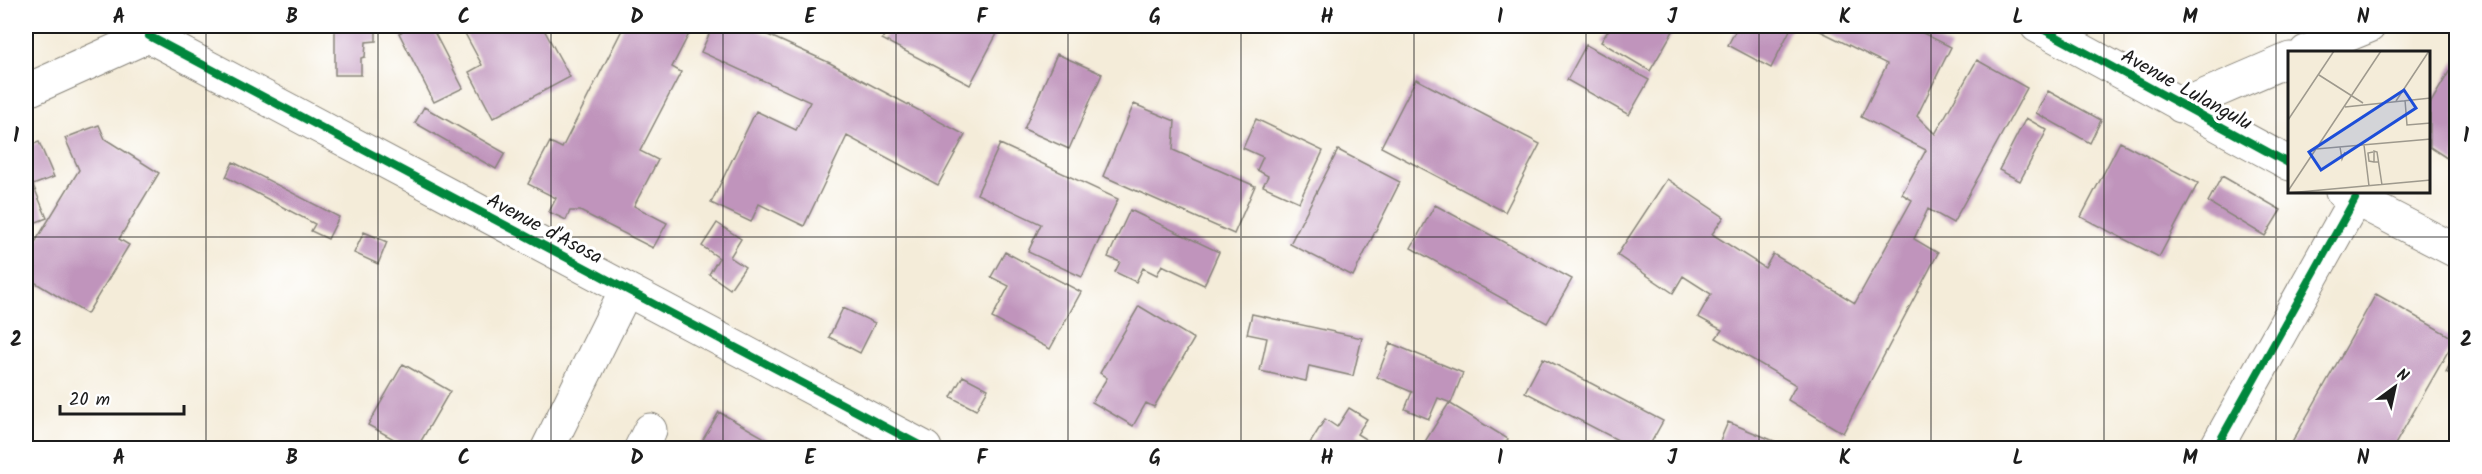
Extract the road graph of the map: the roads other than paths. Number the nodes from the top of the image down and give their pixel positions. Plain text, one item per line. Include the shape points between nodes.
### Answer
1 (2037, 26) edge
2 (2369, 26) edge
3 (161, 31) edge
4 (2308, 51) edge
5 (2288, 60) edge
6 (26, 91) edge
7 (2181, 106) junction
8 (2288, 163) edge
9 (2348, 195) edge
10 (2457, 250) edge
11 (627, 290) junction
12 (548, 448) edge
13 (925, 448) edge
14 (2216, 448) edge

1 - 7 street, Avenue Lulangulu
2 - 4 street
3 - 6 street
3 - 11 street, Avenue d'Asosa
5 - 7 street
7 - 8 street, Avenue Lulangulu
9 - 10 street
9 - 14 street
11 - 12 street
11 - 13 street, Avenue d'Asosa

